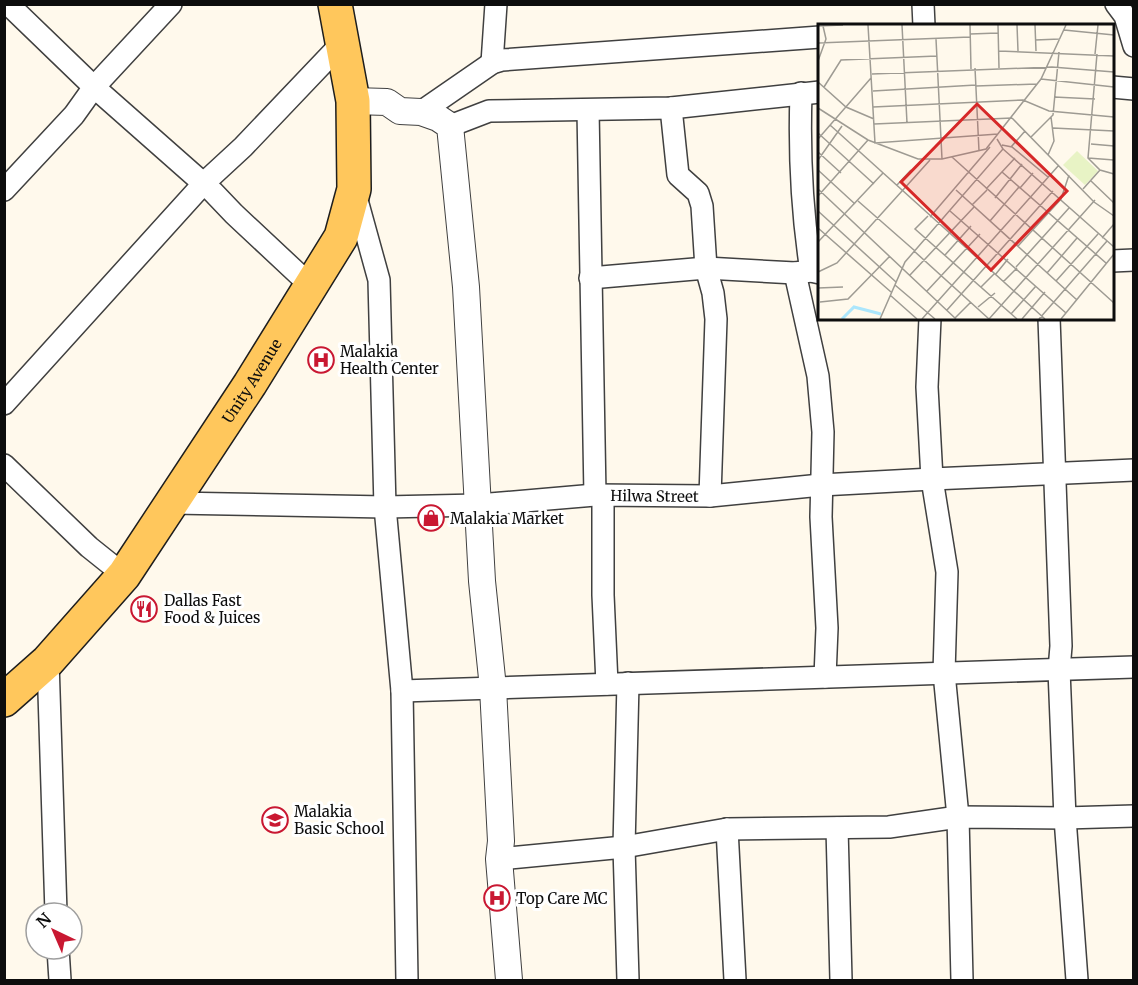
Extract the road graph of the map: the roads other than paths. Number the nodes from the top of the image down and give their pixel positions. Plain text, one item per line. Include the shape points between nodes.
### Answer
1 (8, 4) edge
2 (171, 4) edge
3 (335, 4) edge
4 (496, 4) edge
5 (923, 4) edge
6 (1116, 4) edge
7 (924, 24) edge
8 (818, 37) edge
9 (342, 43) junction
10 (1134, 46) edge
11 (492, 63) junction
12 (93, 87) junction
13 (1114, 87) edge
14 (1134, 89) edge
15 (811, 93) edge
16 (353, 101) junction
17 (671, 108) junction
18 (588, 110) junction
19 (421, 112) junction
20 (450, 126) junction
21 (204, 183) junction
22 (354, 189) junction
23 (4, 190) edge
24 (1134, 260) edge
25 (1114, 261) edge
26 (706, 268) junction
27 (809, 272) edge
28 (590, 278) junction
29 (311, 286) junction
30 (930, 320) edge
31 (1049, 320) edge
32 (4, 404) edge
33 (4, 465) edge
34 (1134, 470) edge
35 (1053, 473) junction
36 (932, 479) junction
37 (821, 485) junction
38 (599, 495) junction
39 (710, 496) junction
40 (173, 503) junction
41 (478, 505) junction
42 (385, 507) junction
43 (124, 575) junction
44 (48, 661) junction
45 (1134, 667) edge
46 (1059, 670) junction
47 (944, 673) junction
48 (825, 677) junction
49 (628, 683) junction
50 (607, 684) junction
51 (493, 688) junction
52 (402, 691) junction
53 (4, 700) edge
54 (1134, 816) edge
55 (958, 817) junction
56 (1065, 818) junction
57 (837, 828) junction
58 (727, 829) junction
59 (624, 848) junction
60 (499, 859) junction
61 (56, 901) edge
62 (59, 961) edge
63 (60, 981) edge
64 (407, 981) edge
65 (509, 981) edge
66 (628, 981) edge
67 (735, 981) edge
68 (841, 981) edge
69 (962, 981) edge
70 (1077, 981) edge

1 - 12 street
2 - 12 street
3 - 9 main road, Unity Avenue
4 - 11 street
5 - 7 street
6 - 10 street via 1125,16
8 - 11 street
9 - 16 main road, Unity Avenue
9 - 21 street
11 - 19 street
12 - 21 street
12 - 23 street via 74,115
13 - 14 street
15 - 17 street
15 - 27 street via 800,124
16 - 19 street via 387,102 400,111
16 - 22 main road, Unity Avenue
17 - 18 street
17 - 26 street via 678,175 698,193 702,206
18 - 20 street via 489,111
18 - 28 street
19 - 20 street
20 - 41 street via 466,287
21 - 29 street
21 - 32 street
22 - 29 main road, Unity Avenue via 341,237
22 - 42 street via 379,280
24 - 25 street
26 - 27 street
26 - 28 street
26 - 39 street via 716,319
27 - 37 street via 823,432
28 - 38 street
29 - 40 main road, Unity Avenue
30 - 36 street via 927,387
31 - 35 street
33 - 43 street via 84,543
34 - 35 street, Hilwa Street
35 - 36 street, Hilwa Street
35 - 46 street
36 - 37 street, Hilwa Street
36 - 47 street via 947,572
37 - 39 street, Hilwa Street
37 - 48 street via 827,628
38 - 39 street, Hilwa Street
38 - 41 street, Hilwa Street
38 - 50 street
40 - 42 street, Hilwa Street
40 - 43 main road, Unity Avenue
41 - 42 street, Hilwa Street
41 - 51 street
42 - 52 street
43 - 44 main road, Unity Avenue
44 - 53 main road, Unity Avenue
44 - 61 street
45 - 46 street
46 - 47 street
46 - 56 street
47 - 48 street
47 - 55 street
48 - 49 street
49 - 50 street
49 - 59 street
50 - 51 street
51 - 52 street
51 - 60 street
52 - 64 street
54 - 56 street
55 - 56 street
55 - 57 street via 889,827
55 - 69 street
56 - 70 street
57 - 58 street
57 - 68 street
58 - 59 street
58 - 67 street
59 - 60 street
59 - 66 street
60 - 65 street
62 - 63 street

